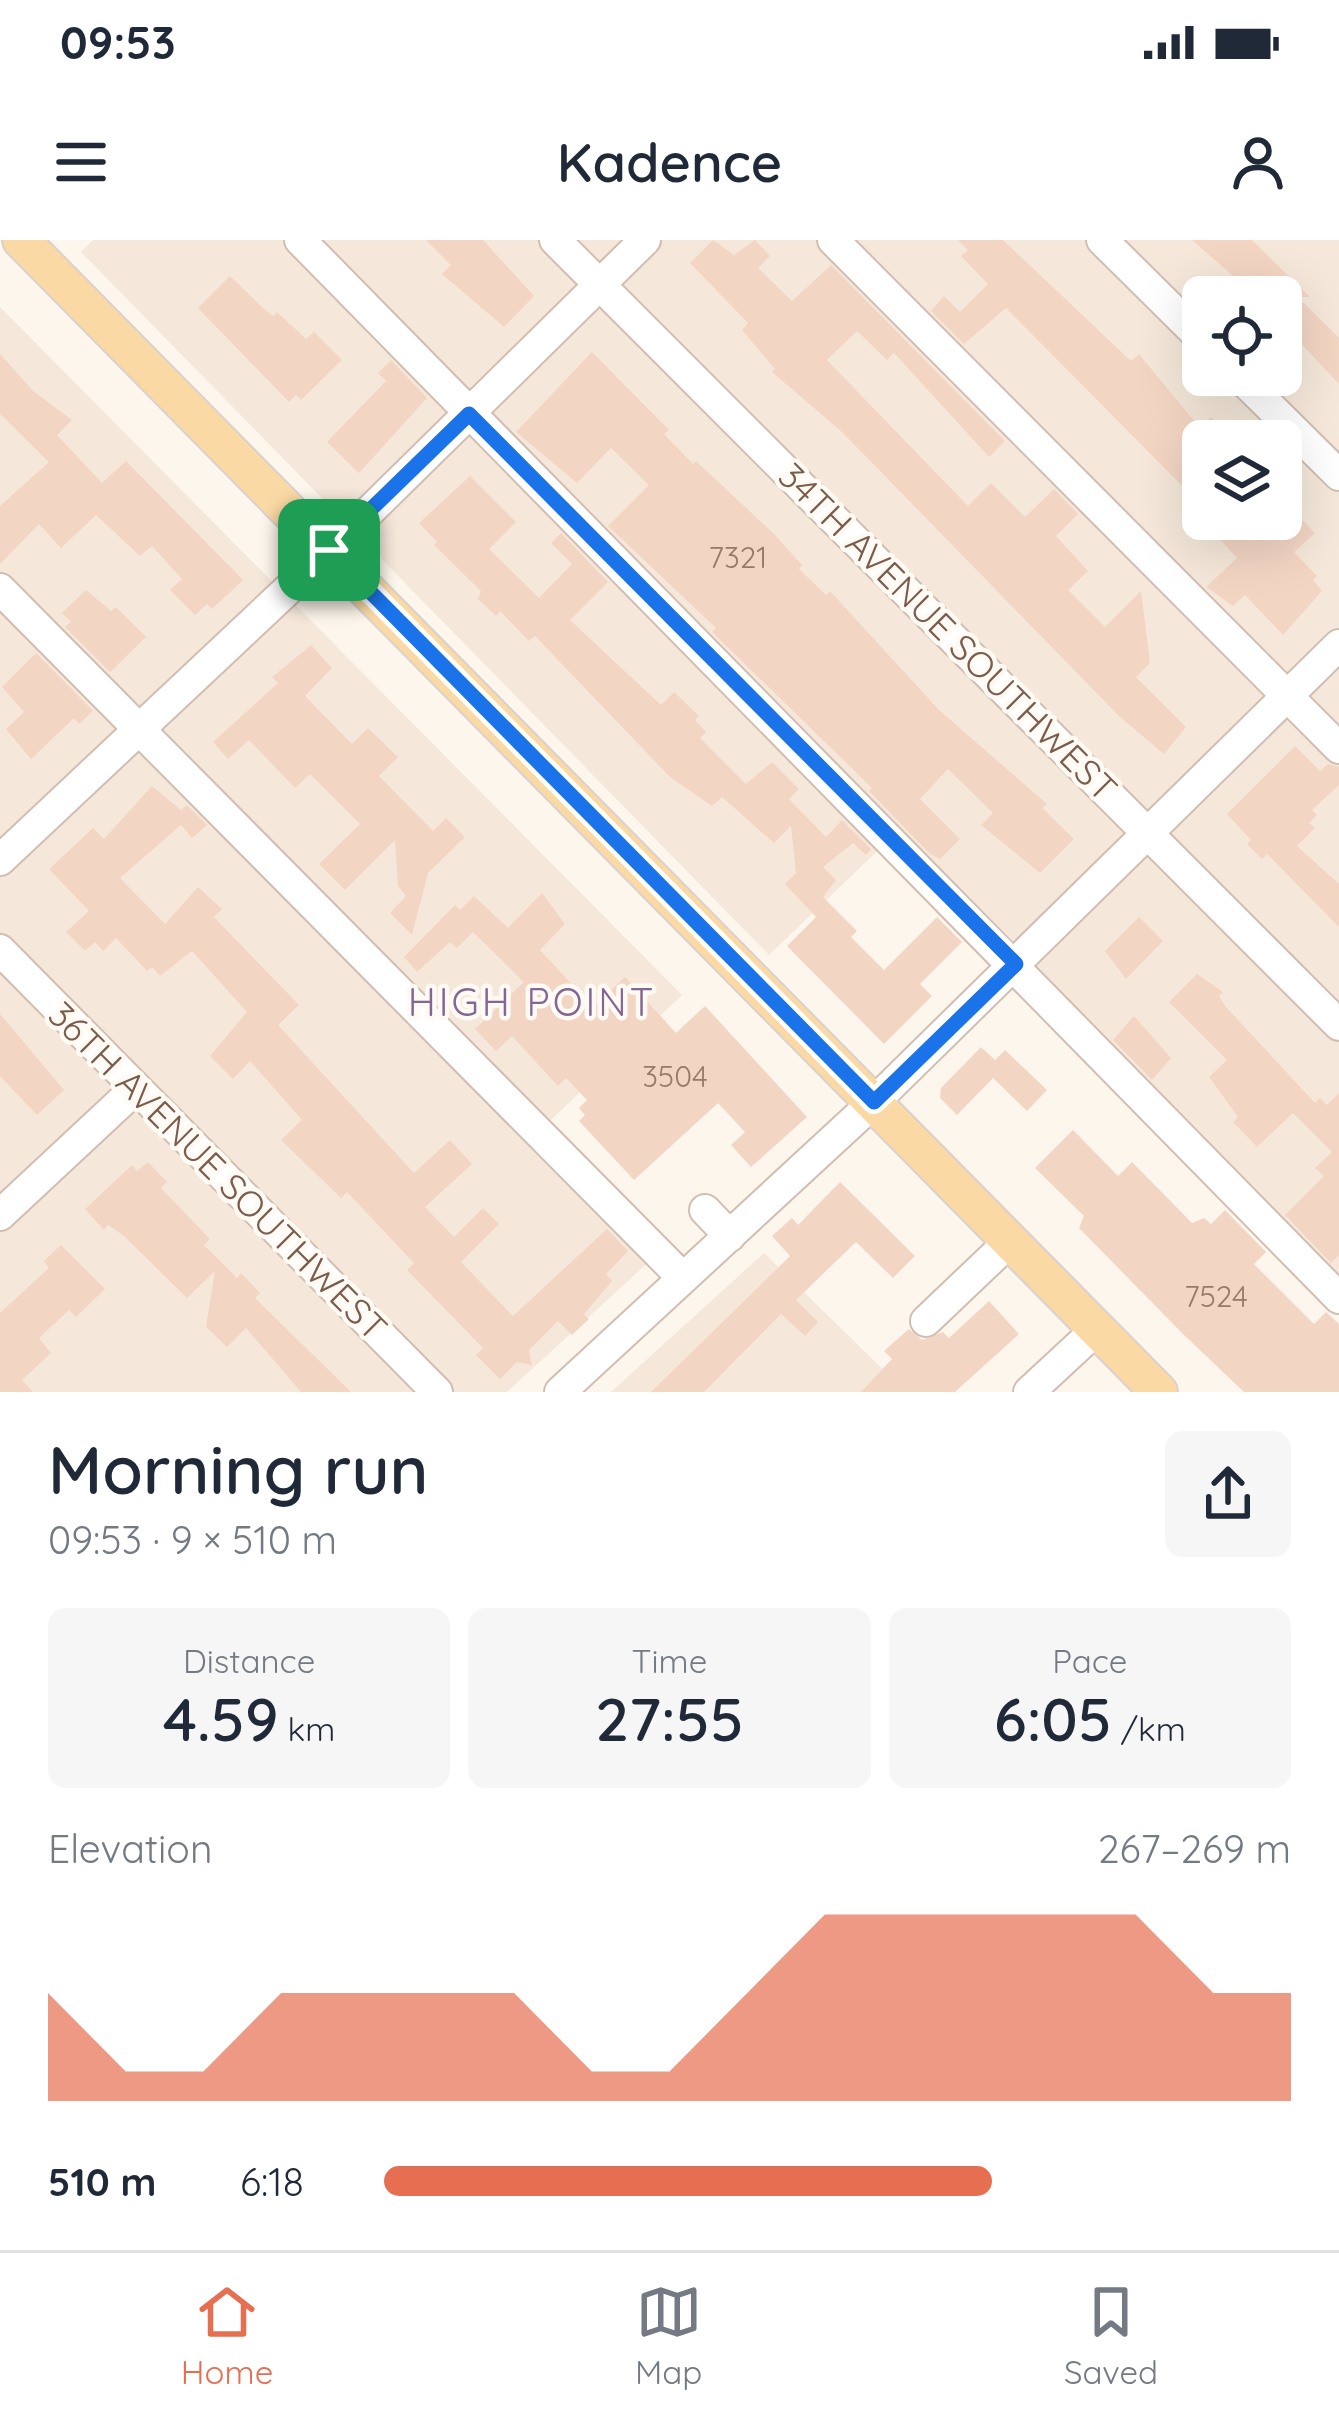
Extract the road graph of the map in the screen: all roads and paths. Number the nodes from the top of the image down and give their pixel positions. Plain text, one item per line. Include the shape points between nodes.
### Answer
1 (300, 240) edge
2 (555, 240) edge
3 (645, 240) edge
4 (833, 240) edge
5 (1102, 240) edge
6 (30, 243) edge
7 (600, 285) junction
8 (1182, 319) edge
9 (1259, 396) edge
10 (469, 414) junction
11 (1339, 475) edge
12 (329, 550) junction
13 (0, 590) edge
14 (1339, 645) edge
15 (1287, 696) junction
16 (137, 731) junction
17 (1339, 748) edge
18 (1150, 832) junction
19 (0, 860) edge
20 (0, 950) edge
21 (1016, 964) junction
22 (1339, 1025) edge
23 (134, 1090) junction
24 (874, 1102) junction
25 (705, 1210) dead end
26 (0, 1215) edge
27 (730, 1236) junction
28 (1010, 1241) junction
29 (683, 1278) junction
30 (1339, 1298) edge
31 (926, 1321) dead end
32 (1096, 1330) junction
33 (437, 1392) edge
34 (560, 1392) edge
35 (1029, 1392) edge
36 (1159, 1392) edge

1 - 10 street
2 - 7 street, 34TH AVENUE SOUTHWEST
3 - 7 street
4 - 15 street
5 - 8 street
6 - 12 main road
7 - 10 street
7 - 18 street, 34TH AVENUE SOUTHWEST
9 - 11 street
10 - 12 street
10 - 21 street via 894,851
12 - 16 street
12 - 24 main road
13 - 16 street
14 - 15 street
15 - 17 street
15 - 18 street
16 - 19 street
16 - 29 street
18 - 21 street
18 - 22 street, 34TH AVENUE SOUTHWEST
20 - 23 street, 36TH AVENUE SOUTHWEST
21 - 24 street
21 - 30 street
23 - 26 street
23 - 33 street, 36TH AVENUE SOUTHWEST
24 - 27 street
24 - 28 main road
25 - 27 street
27 - 29 street
28 - 31 street
28 - 32 main road
29 - 34 street
32 - 35 street
32 - 36 main road

